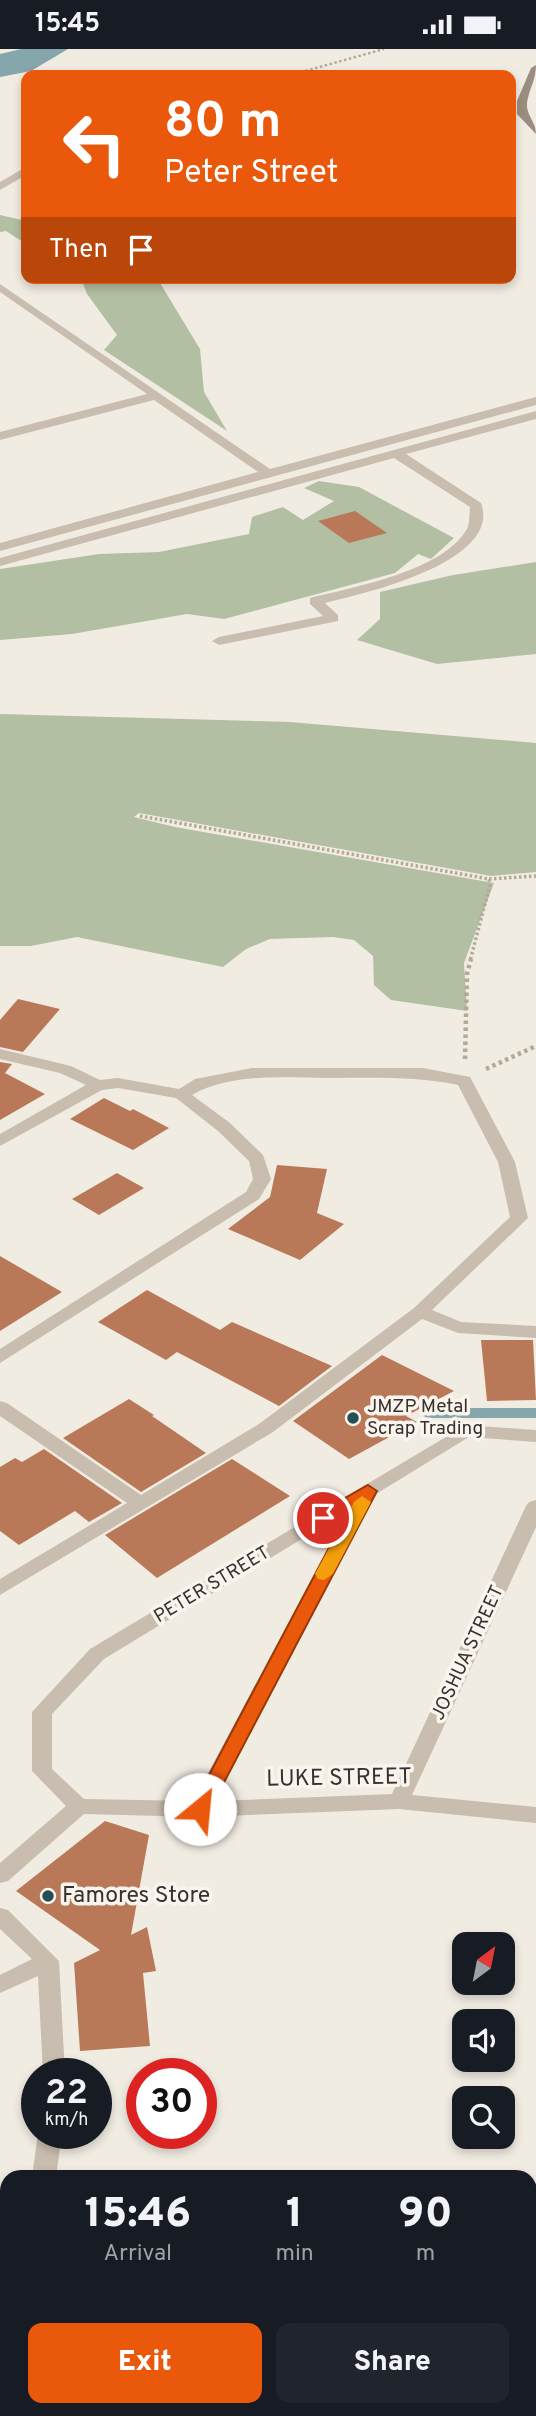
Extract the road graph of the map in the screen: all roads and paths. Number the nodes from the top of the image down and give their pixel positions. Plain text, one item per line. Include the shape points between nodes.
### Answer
1 (384, 49) edge
2 (536, 68) edge
3 (309, 70) edge
4 (536, 131) edge
5 (21, 173) edge
6 (0, 187) edge
7 (0, 287) edge
8 (158, 395) junction
9 (536, 401) edge
10 (536, 415) edge
11 (0, 436) edge
12 (397, 454) junction
13 (268, 473) junction
14 (0, 547) edge
15 (0, 562) edge
16 (219, 641) dead end
17 (140, 816) dead end
18 (536, 876) edge
19 (489, 879) junction
20 (536, 1046) edge
21 (0, 1054) edge
22 (464, 1081) junction
23 (98, 1086) junction
24 (181, 1094) junction
25 (0, 1141) edge
26 (420, 1312) junction
27 (536, 1332) edge
28 (0, 1357) edge
29 (0, 1407) edge
30 (536, 1436) edge
31 (368, 1491) junction
32 (141, 1504) junction
33 (536, 1506) edge
34 (0, 1588) edge
35 (399, 1801) junction
36 (79, 1806) junction
37 (200, 1809) junction
38 (536, 1815) edge
39 (0, 1875) edge
40 (0, 1916) edge
41 (48, 1961) junction
42 (0, 1985) edge
43 (53, 2058) edge
44 (48, 2149) edge
45 (45, 2170) edge

1 - 3 path
2 - 4 street via 522,101 522,114
5 - 6 street
7 - 8 street
8 - 11 street
8 - 13 street
9 - 13 street
10 - 12 street
12 - 15 street
12 - 16 street via 476,506 480,517 476,527 444,558 426,567 315,601 333,618
13 - 14 street
17 - 19 path
18 - 19 path
19 - 22 path via 467,974
20 - 22 path
21 - 23 street via 65,1069
22 - 24 street via 424,1073 251,1073 201,1083
22 - 26 street via 501,1146 517,1187 519,1218
23 - 24 street via 118,1083
23 - 25 street
24 - 28 street via 257,1159 262,1179 253,1195
26 - 27 street via 458,1327
26 - 32 street via 266,1427
29 - 32 street
30 - 31 street, PETER STREET via 466,1431
31 - 36 street, PETER STREET via 97,1654 42,1711 42,1771
31 - 37 street
32 - 34 street
33 - 35 street, JOSHUA STREET
35 - 37 street, LUKE STREET
35 - 38 street, LUKE STREET
36 - 37 street, LUKE STREET
36 - 39 street
40 - 41 street
41 - 42 street
41 - 43 street
44 - 45 street

